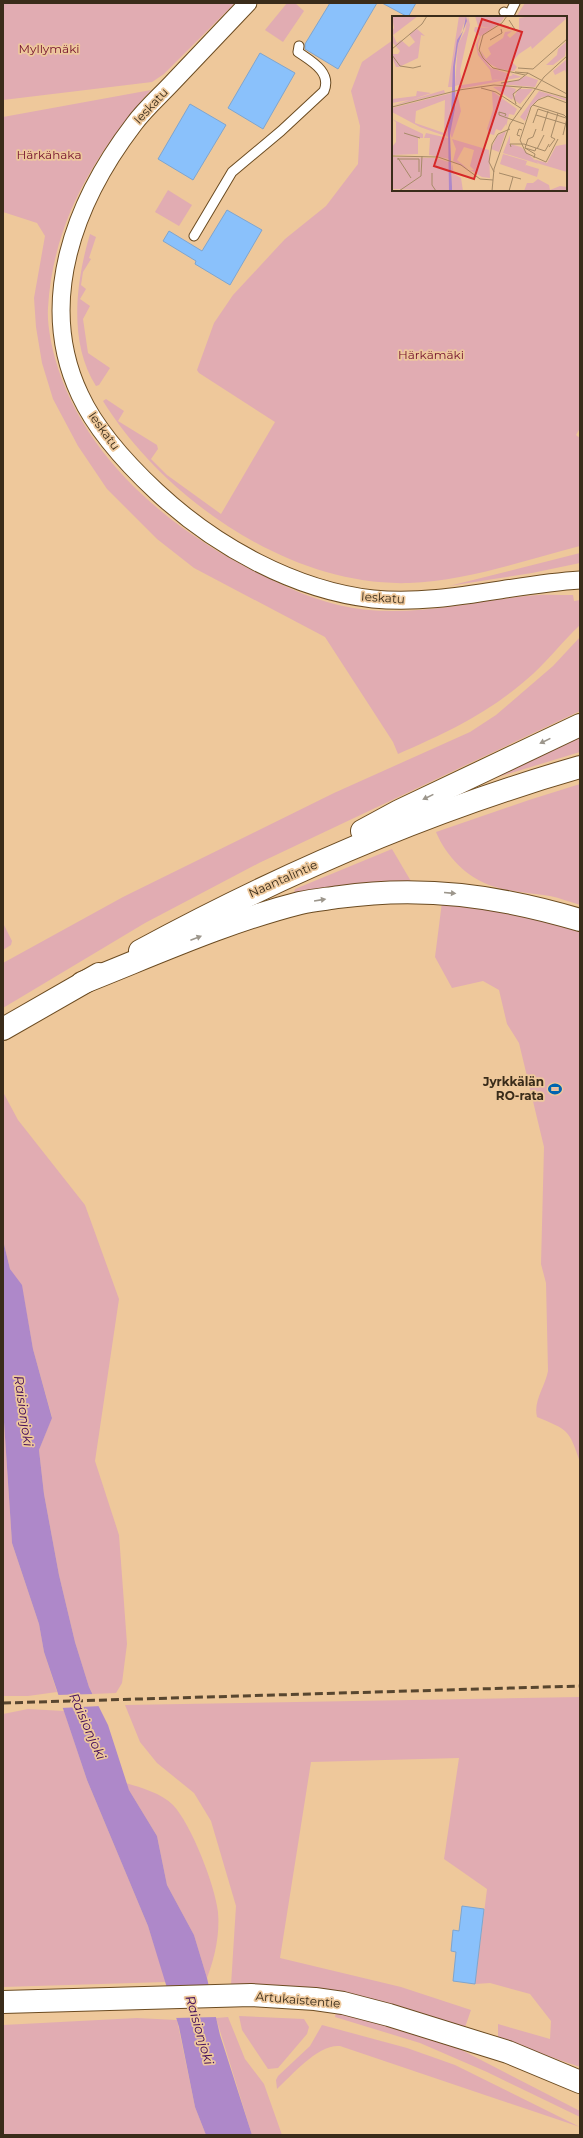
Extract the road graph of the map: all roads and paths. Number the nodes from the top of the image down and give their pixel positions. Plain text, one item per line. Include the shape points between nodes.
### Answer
1 (248, 3) edge
2 (515, 3) edge
3 (504, 12) dead end
4 (299, 46) dead end
5 (194, 236) dead end
6 (580, 572) edge
7 (580, 580) edge
8 (547, 582) junction
9 (580, 724) edge
10 (580, 767) edge
11 (255, 891) junction
12 (580, 920) edge
13 (82, 983) junction
14 (4, 1028) edge
15 (3, 2002) edge
16 (580, 2082) edge

1 - 8 street, Ieskatu via 135,122 97,181 83,210 65,262 60,301 65,350 81,398 114,446 143,479 179,513 261,565 301,582 356,596 403,600 466,595
2 - 3 lane via 509,15
4 - 5 lane via 298,52 325,76 324,91 232,172
6 - 8 street, Ieskatu
7 - 8 street, Ieskatu
9 -> 11 main road via 399,811
10 - 11 main road, Naantalintie via 444,812 356,846
11 - 13 main road, Naantalintie
13 -> 12 main road via 273,911 302,903 355,895 403,892 455,893 507,901
13 - 14 main road, Naantalintie
15 - 16 main road, Artukaistentie via 251,1995 315,1999 363,2008 508,2052

